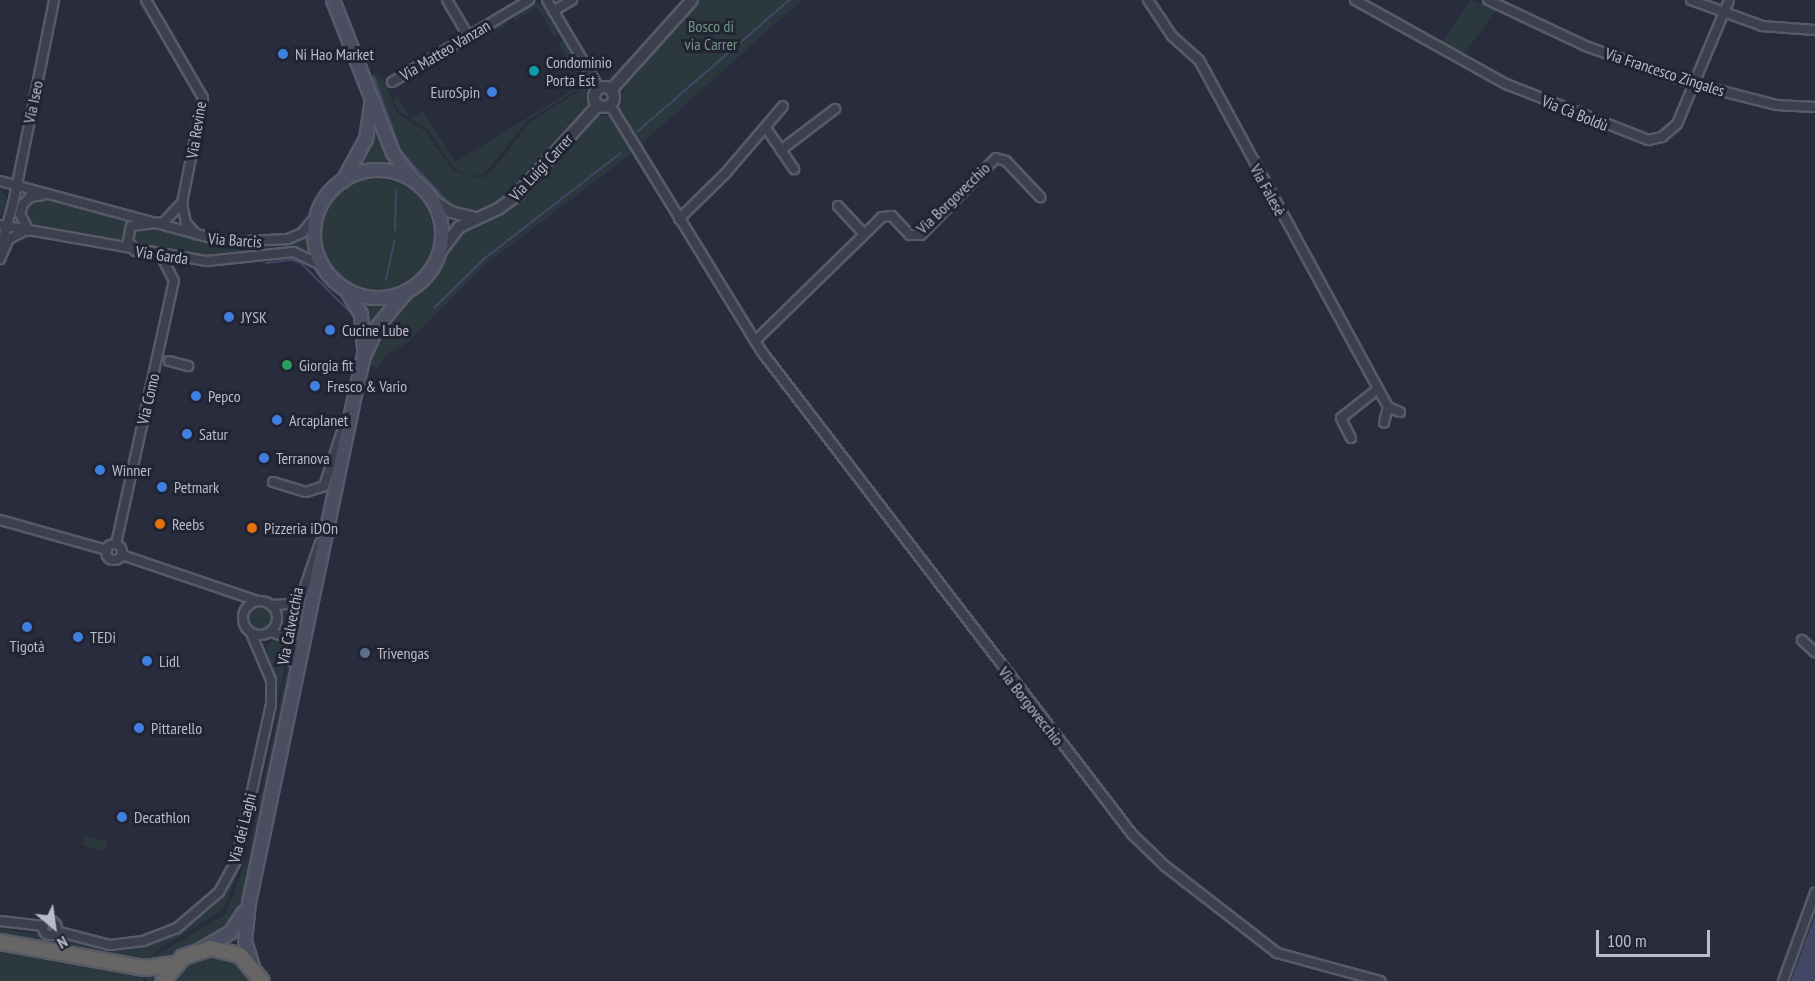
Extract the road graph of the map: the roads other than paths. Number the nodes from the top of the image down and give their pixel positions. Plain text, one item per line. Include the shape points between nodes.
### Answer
1 (54, 0) edge
2 (146, 0) edge
3 (333, 0) edge
4 (447, 0) edge
5 (529, 0) edge
6 (547, 0) edge
7 (572, 0) edge
8 (692, 0) edge
9 (1149, 0) edge
10 (1355, 0) edge
11 (1488, 0) edge
12 (1691, 0) edge
13 (1729, 0) edge
14 (553, 11) junction
15 (1724, 12) junction
16 (1815, 30) edge
17 (469, 37) junction
18 (392, 82) dead end
19 (1695, 83) junction
20 (599, 88) junction
21 (611, 90) junction
22 (371, 92) junction
23 (598, 105) junction
24 (610, 105) junction
25 (783, 106) dead end
26 (1815, 107) edge
27 (835, 109) dead end
28 (766, 128) junction
29 (781, 150) junction
30 (794, 169) dead end
31 (413, 181) junction
32 (0, 182) edge
33 (343, 182) junction
34 (15, 184) junction
35 (50, 196) junction
36 (1040, 198) dead end
37 (432, 200) junction
38 (182, 203) junction
39 (13, 206) junction
40 (838, 206) dead end
41 (317, 215) junction
42 (476, 218) junction
43 (679, 219) junction
44 (146, 222) junction
45 (1, 224) edge
46 (29, 231) junction
47 (864, 234) junction
48 (213, 240) junction
49 (0, 250) edge
50 (135, 252) junction
51 (438, 255) junction
52 (161, 256) junction
53 (0, 259) edge
54 (322, 266) junction
55 (347, 290) junction
56 (407, 291) junction
57 (755, 341) junction
58 (364, 356) junction
59 (169, 361) dead end
60 (188, 366) dead end
61 (1378, 389) junction
62 (1388, 407) junction
63 (1400, 412) dead end
64 (351, 415) junction
65 (1384, 423) dead end
66 (1351, 438) dead end
67 (273, 482) dead end
68 (0, 520) edge
69 (325, 538) junction
70 (116, 544) junction
71 (106, 550) junction
72 (122, 555) junction
73 (232, 591) junction
74 (258, 601) junction
75 (271, 605) junction
76 (243, 615) junction
77 (252, 633) junction
78 (269, 633) junction
79 (1802, 640) dead end
80 (1815, 652) edge
81 (262, 656) junction
82 (281, 757) junction
83 (1815, 893) edge
84 (249, 903) junction
85 (0, 921) edge
86 (0, 942) edge
87 (202, 949) junction
88 (174, 964) junction
89 (260, 977) edge
90 (163, 981) edge
91 (1380, 981) edge
92 (1783, 981) edge

1 - 34 street, Via Iseo
2 - 38 street, Via Revine via 203,98
3 - 22 main road
4 - 17 street
5 - 17 street, Via Matteo Vanzan
6 - 14 street
7 - 14 street
8 - 21 street
9 - 61 street, Via Falesè via 1172,36 1199,60
10 - 19 street, Via Cà Boldù via 1506,84 1643,139 1658,139 1673,130
11 - 19 street, Via Francesco Zingales via 1588,47
12 - 15 street
13 - 15 street, Via Cà Boldù
14 - 20 street
15 - 16 street via 1775,29
15 - 19 street, Via Cà Boldù
17 - 18 street, Via Matteo Vanzan
19 - 26 street, Via Francesco Zingales via 1759,102
20 - 21 street
20 - 23 street via 594,96
21 - 24 street via 614,97
22 - 31 main road via 393,153
22 - 33 main road via 366,138
23 - 24 street
23 - 42 street, Via Luigi Carrer via 512,199
24 - 43 street, Via Borgovecchio
25 - 28 street
27 - 29 street
28 - 29 street
28 - 43 street
29 - 30 street
31 - 33 main road via 376,171
31 - 37 main road
32 - 34 street, Via Barcis
32 - 39 street via 9,190
33 - 41 main road via 327,196
34 - 35 street, Via Barcis
34 - 39 street, Via Iseo
35 - 44 street, Via Barcis
35 - 46 street via 30,196 23,204 20,214
36 - 47 street, Via Borgovecchio via 1000,157 921,235 910,235 889,215
37 - 42 street via 451,212
37 - 51 main road via 441,226
38 - 44 street via 164,222
38 - 48 street via 190,229
39 - 45 street
40 - 47 street
41 - 48 street, Via Barcis via 302,233 288,239 252,243
41 - 54 main road via 315,243
42 - 51 street, Via Luigi Carrer via 459,227
43 - 57 street, Via Borgovecchio
44 - 48 street, Via Barcis
44 - 50 street via 128,231 128,241
45 - 46 street, Via Garda
45 - 49 street
46 - 50 street, Via Garda
46 - 53 street via 9,238
47 - 57 street, Via Borgovecchio
50 - 52 street, Via Garda
51 - 56 main road via 425,277
52 - 54 street, Via Garda via 207,261 294,252
52 - 70 street, Via Como via 174,281
54 - 55 main road
55 - 56 main road via 375,298
55 - 58 main road, Via Calvecchia via 364,325
56 - 58 main road, Via Calvecchia via 382,319
57 - 91 street, Via Borgovecchio via 898,534 1142,846 1277,953
58 - 64 main road, Via Calvecchia
59 - 60 street, Via Como
61 - 62 street, Via Falesè
61 - 66 street via 1341,418
62 - 63 street
62 - 65 street
64 - 67 street via 343,425 324,486 306,492
64 - 69 main road, Via Calvecchia
68 - 71 street
69 - 75 street via 315,553 302,595 291,604
69 - 82 main road, Via Calvecchia
70 - 71 street
70 - 72 street
71 - 72 street via 111,560
72 - 73 street
73 - 74 street
73 - 76 street
74 - 75 street
74 - 76 street via 248,606
75 - 78 street via 277,619
76 - 77 street via 244,624
77 - 78 street
77 - 81 street, Via dei Laghi
78 - 81 street, Via dei Laghi
78 - 82 street via 289,637 295,646 280,724
79 - 80 street
81 - 85 street, Via dei Laghi via 270,680 271,705 237,859 215,897 177,928 143,941 110,945 56,931 52,921 44,926
82 - 84 main road, Via Calvecchia
83 - 92 street
84 - 87 main road, Via Calvecchia via 237,926
84 - 89 main road, Via Calvecchia via 245,941
86 - 88 highway via 146,968
87 - 88 highway
87 - 89 highway via 231,951
88 - 90 highway

